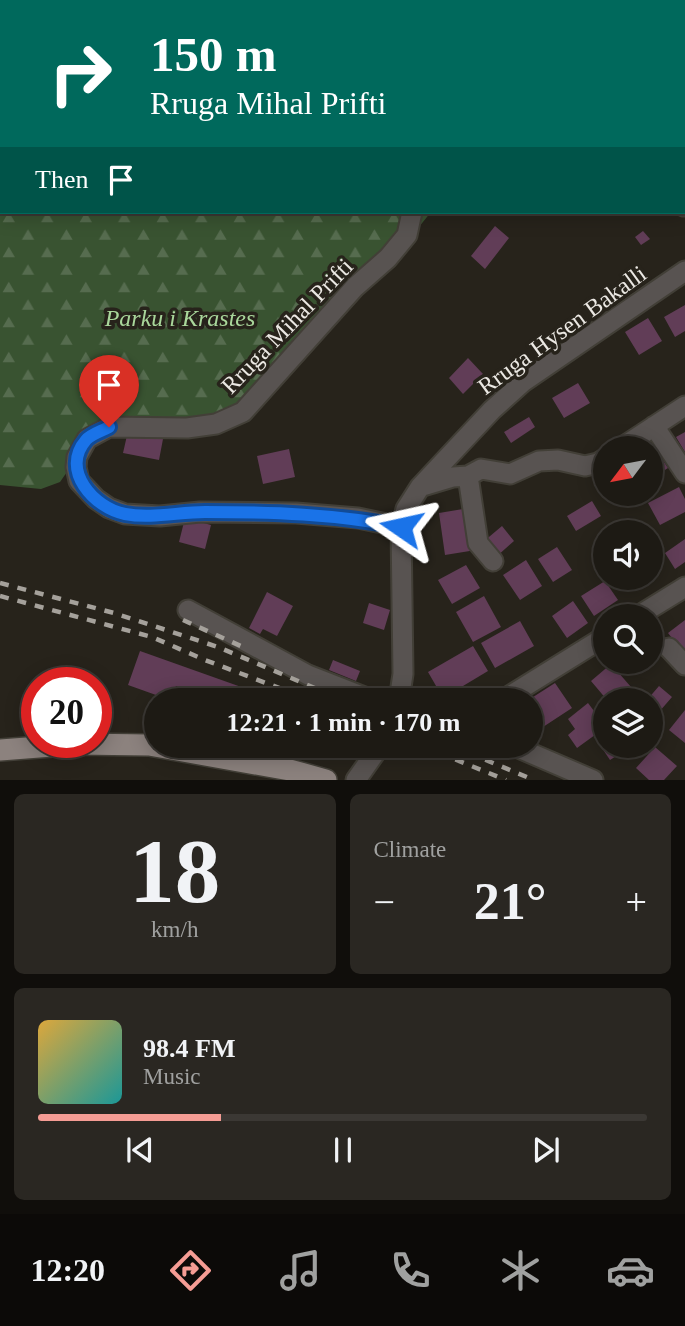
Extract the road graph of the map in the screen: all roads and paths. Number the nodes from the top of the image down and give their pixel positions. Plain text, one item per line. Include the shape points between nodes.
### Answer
1 (411, 214) edge
2 (685, 271) edge
3 (685, 406) edge
4 (654, 426) junction
5 (639, 436) edge
6 (593, 464) edge
7 (685, 473) edge
8 (468, 476) junction
9 (420, 487) junction
10 (401, 527) junction
11 (493, 561) dead end
12 (685, 587) edge
13 (657, 604) edge
14 (188, 610) dead end
15 (593, 644) edge
16 (669, 648) dead end
17 (685, 665) edge
18 (341, 688) edge
19 (401, 688) edge
20 (522, 688) edge
21 (0, 750) edge
22 (372, 758) edge
23 (542, 758) edge
24 (326, 780) edge
25 (356, 780) edge
26 (593, 780) edge

1 - 10 street, Rruga Mihal Prifti via 407,235 388,258 355,287 243,412 216,424 187,428 109,427 87,439 76,467 79,481 96,499 125,514 296,513
2 - 9 street, Rruga Hysen Bakalli via 523,382
3 - 4 street
4 - 5 street
4 - 7 street
6 - 8 street via 539,461 510,474 481,469
8 - 9 street
8 - 11 street via 478,543
9 - 10 street, Rruga Hysen Bakalli
10 - 19 street, Rruga Hysen Bakalli
12 - 13 street
14 - 18 street via 308,675
15 - 20 street
16 - 17 street
21 - 24 main road via 149,745
22 - 25 street
23 - 26 street

